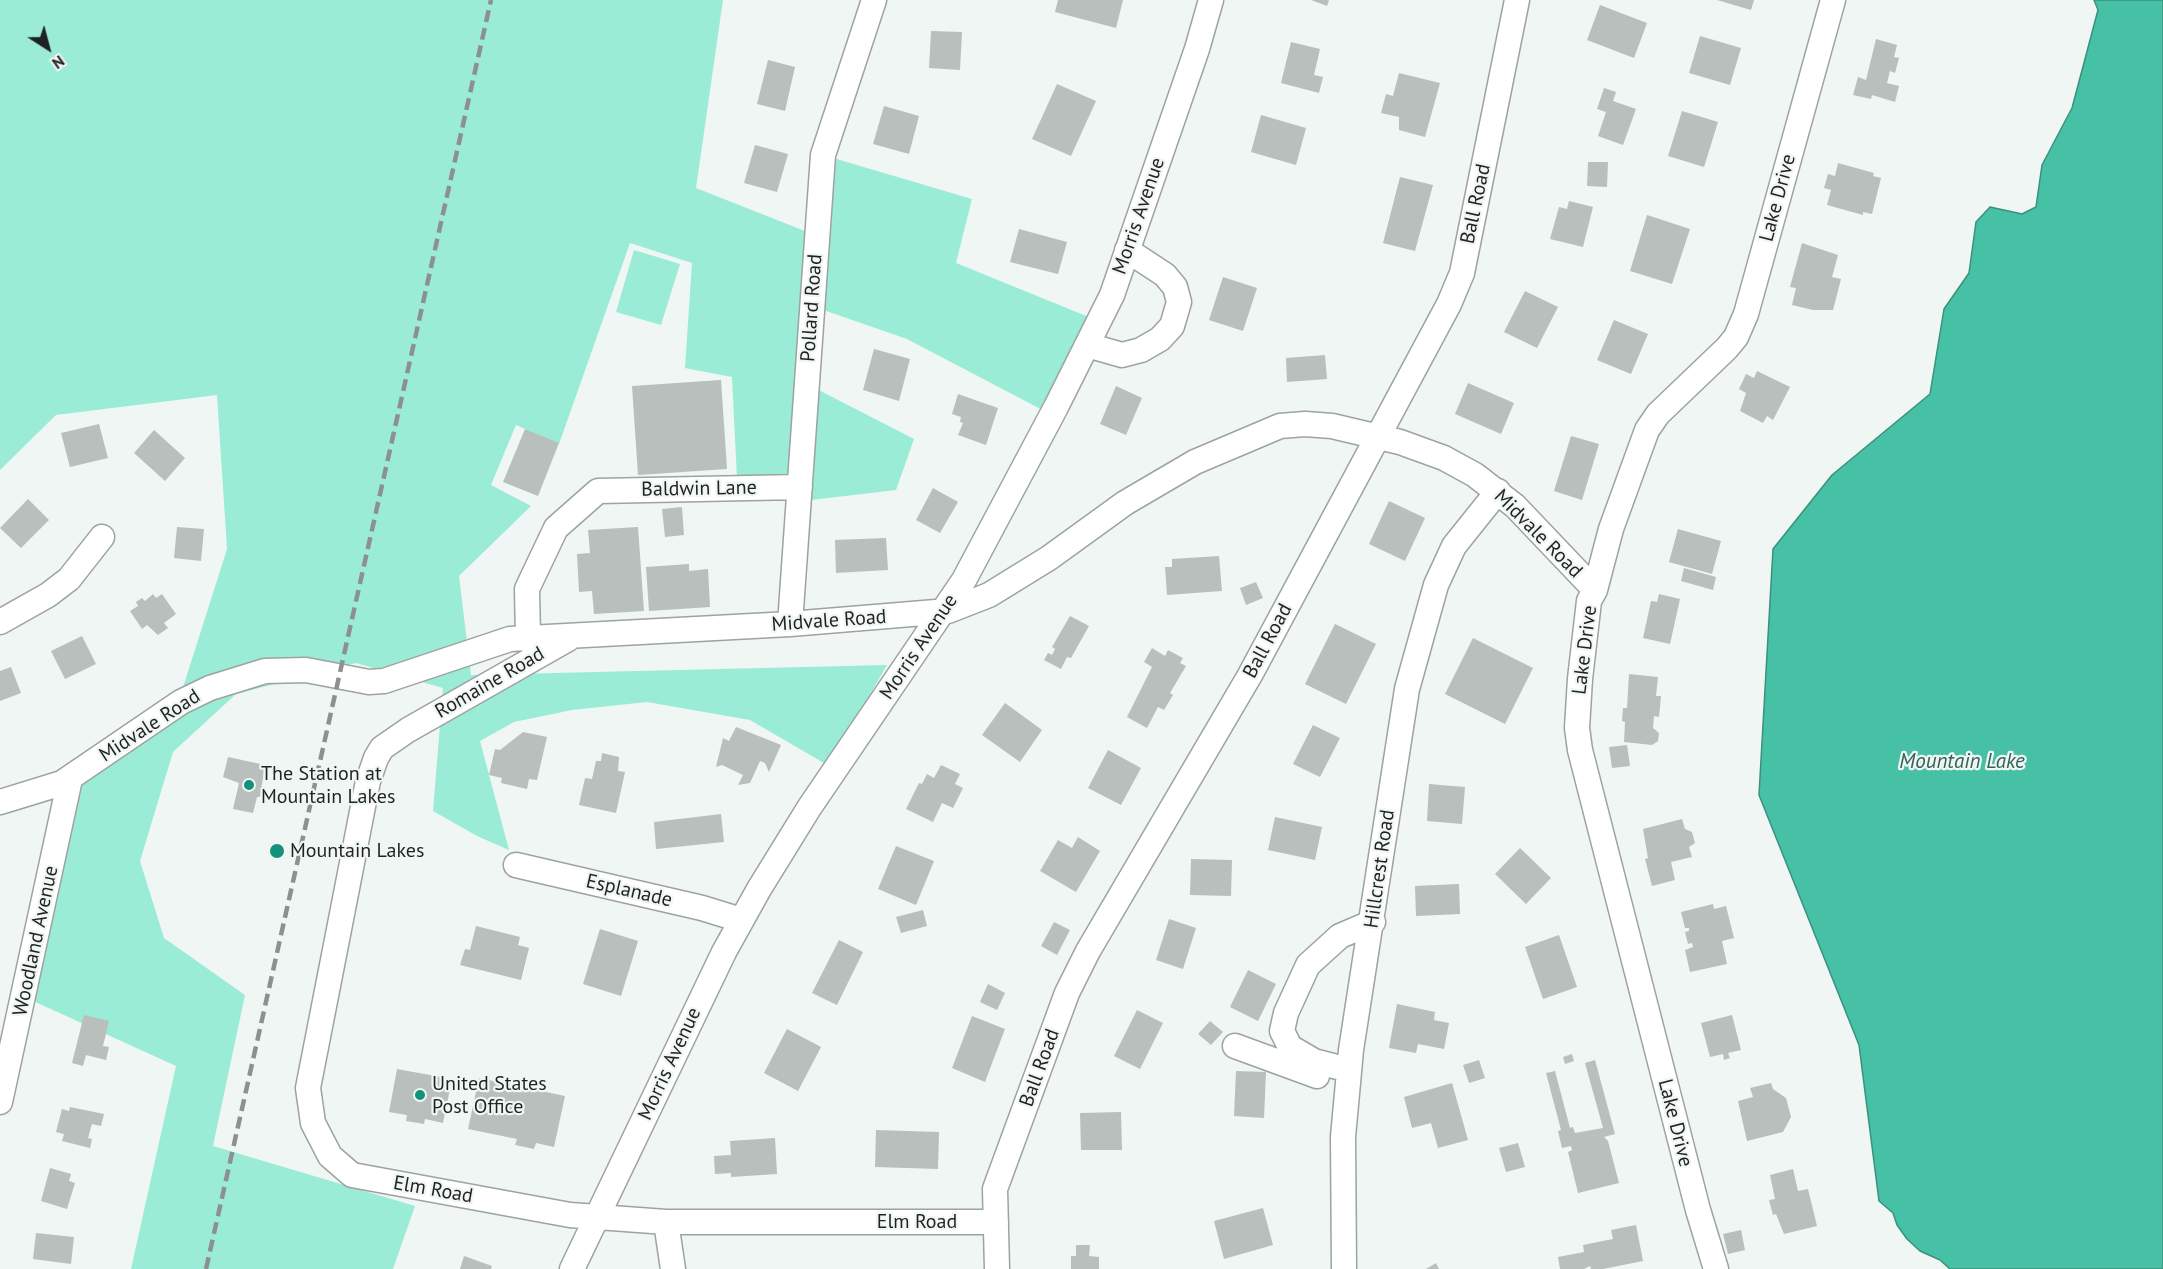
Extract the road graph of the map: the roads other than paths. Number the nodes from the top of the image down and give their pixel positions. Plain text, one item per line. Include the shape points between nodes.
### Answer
1 (874, 0) edge
2 (1211, 0) edge
3 (1517, 0) edge
4 (1833, 0) edge
5 (1127, 250) junction
6 (1087, 345) junction
7 (1377, 436) junction
8 (800, 488) junction
9 (598, 491) joint
10 (1498, 491) junction
11 (102, 537) dead end
12 (1595, 590) junction
13 (943, 612) junction
14 (0, 622) edge
15 (790, 624) junction
16 (571, 637) junction
17 (528, 638) junction
18 (408, 730) joint
19 (70, 779) junction
20 (0, 802) edge
21 (516, 865) dead end
22 (741, 920) junction
23 (1373, 922) junction
24 (1235, 1046) dead end
25 (1349, 1078) junction
26 (0, 1102) edge
27 (598, 1216) junction
28 (666, 1222) junction
29 (996, 1222) junction
30 (572, 1269) edge
31 (674, 1269) edge
32 (997, 1269) edge
33 (1344, 1269) edge
34 (1716, 1269) edge

1 - 8 street, Pollard Road via 823,155
2 - 5 street, Morris Avenue
3 - 7 street, Ball Road via 1462,273
4 - 12 street, Lake Drive via 1746,314 1727,348 1658,414 1647,430 1611,529
5 - 6 street, Morris Avenue via 1112,295
5 - 6 street via 1165,275 1175,287 1179,302 1172,326 1160,339 1131,353 1122,355
6 - 13 street, Morris Avenue via 964,580
7 - 10 street, Midvale Road via 1444,458
7 - 13 street, Midvale Road via 1332,426 1281,426 1195,462 1125,503 989,595
7 - 29 street, Ball Road via 1250,675 1067,993 995,1189
8 - 9 street, Baldwin Lane
8 - 15 street, Pollard Road
9 - 17 street, Romaine Road via 556,528 527,589
10 - 12 street, Midvale Road
10 - 23 street, Hillcrest Road via 1454,546 1436,585 1407,688
11 - 14 street via 69,579
12 - 34 street, Lake Drive via 1589,601 1580,679 1580,750
13 - 15 street, Midvale Road
13 - 22 street, Morris Avenue via 809,808
15 - 16 street, Midvale Road
16 - 17 street, Midvale Road
16 - 18 street, Romaine Road
17 - 19 street, Midvale Road via 480,647 384,681 290,669 239,678 181,702
18 - 27 street, Elm Road via 382,748 368,781 308,1088 313,1122 330,1156 352,1175 570,1215
19 - 20 street, Midvale Road
19 - 26 street, Woodland Avenue
21 - 22 street, Esplanade
22 - 27 street, Morris Avenue
23 - 25 street, Hillcrest Road
23 - 25 street via 1340,936 1308,965 1282,1031 1290,1047
24 - 25 street
25 - 33 street, Hillcrest Road via 1343,1137
27 - 28 street, Elm Road
27 - 30 street, Morris Avenue
28 - 29 street, Elm Road
28 - 31 street
29 - 32 street, Ball Road

